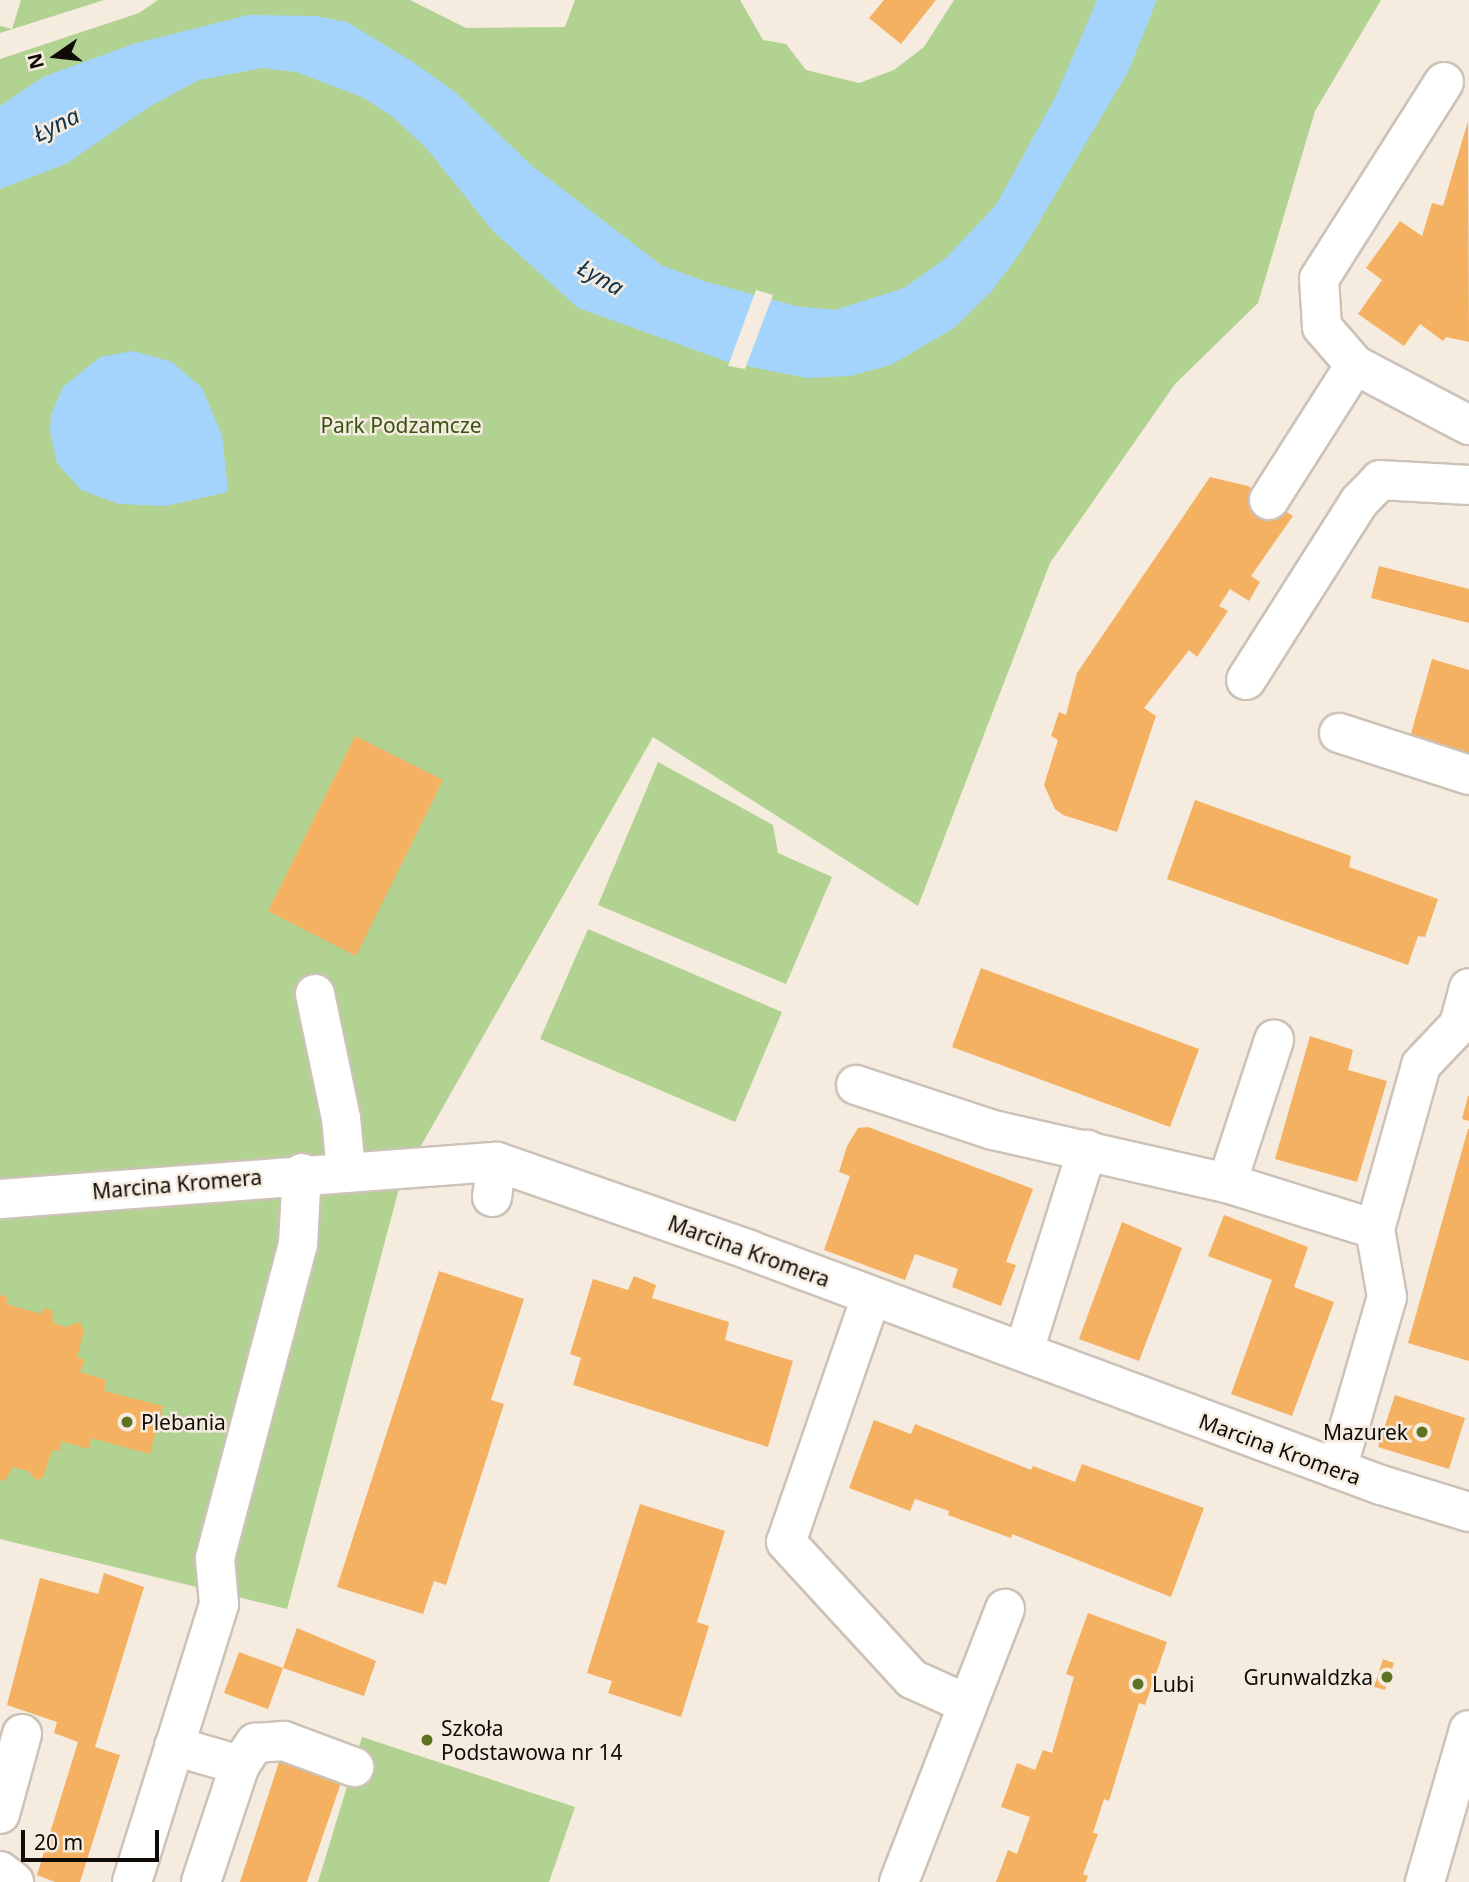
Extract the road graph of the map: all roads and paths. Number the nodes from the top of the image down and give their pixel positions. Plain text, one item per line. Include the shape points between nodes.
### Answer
1 (1444, 82) dead end
2 (1355, 365) junction
3 (1469, 425) edge
4 (1469, 485) edge
5 (1269, 500) dead end
6 (1246, 680) dead end
7 (1339, 733) dead end
8 (1469, 775) edge
9 (1469, 988) edge
10 (315, 994) dead end
11 (1274, 1040) dead end
12 (856, 1085) dead end
13 (1087, 1150) junction
14 (346, 1171) junction
15 (302, 1173) junction
16 (1227, 1183) junction
17 (0, 1199) edge
18 (1375, 1229) junction
19 (870, 1297) junction
20 (1024, 1351) junction
21 (1337, 1469) junction
22 (1469, 1512) edge
23 (1004, 1609) dead end
24 (967, 1704) junction
25 (1469, 1730) edge
26 (22, 1734) dead end
27 (174, 1746) junction
28 (240, 1765) junction
29 (354, 1767) dead end
30 (1463, 1780) edge
31 (0, 1814) edge
32 (0, 1871) edge
33 (14, 1882) edge
34 (132, 1882) edge
35 (201, 1882) edge
36 (899, 1882) edge
37 (1425, 1882) edge

1 - 2 street via 1319,279 1322,327
2 - 3 street
2 - 5 street
4 - 6 street via 1380,480 1359,502
7 - 8 street
9 - 18 street via 1459,1025 1420,1065
10 - 14 street via 341,1118
11 - 16 street
12 - 13 street via 993,1130
13 - 16 street
13 - 20 street
14 - 15 street, Marcina Kromera
14 - 19 street, Marcina Kromera via 494,1179
15 - 17 street, Marcina Kromera
15 - 27 street via 298,1244 215,1558 219,1605
16 - 18 street
18 - 21 street via 1387,1297
19 - 20 street, Marcina Kromera
19 - 24 street via 786,1542 912,1679
20 - 21 street, Marcina Kromera via 1074,1374
21 - 22 street, Marcina Kromera
23 - 24 street
24 - 36 street
25 - 30 street
26 - 31 street
27 - 28 street
27 - 34 street
28 - 29 street via 255,1743 284,1741
28 - 35 street
30 - 37 street
32 - 33 street

